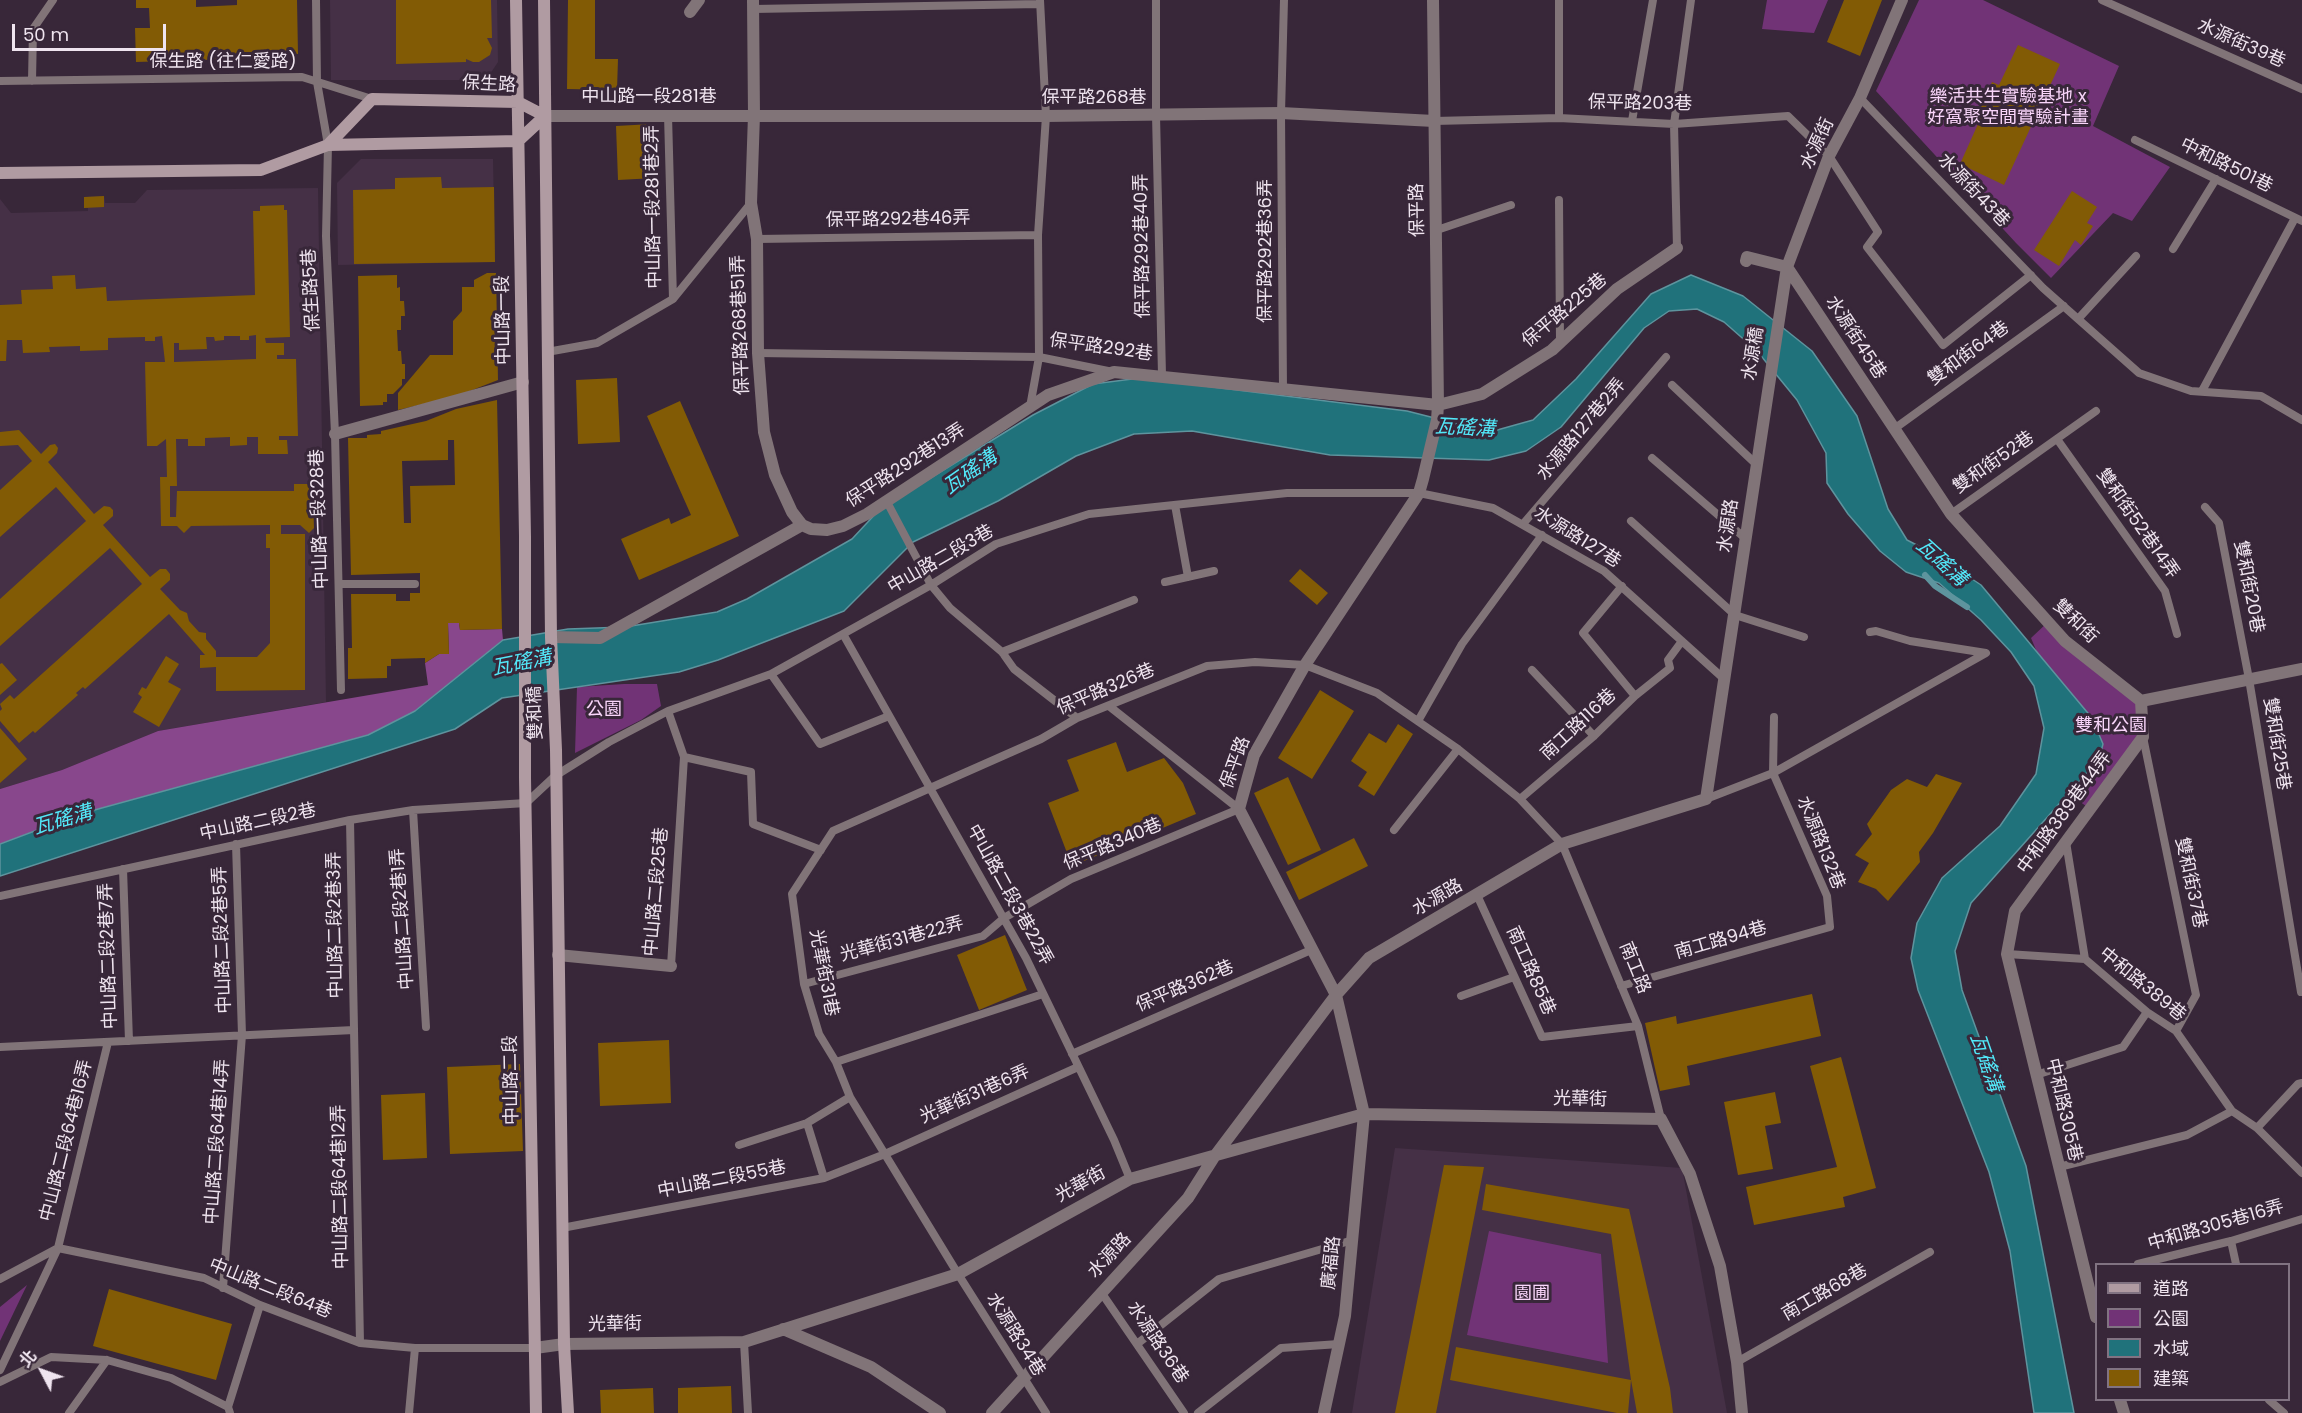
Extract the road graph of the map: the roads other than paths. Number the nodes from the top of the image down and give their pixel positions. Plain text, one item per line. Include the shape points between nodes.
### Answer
1 (53, 0) edge
2 (316, 0) edge
3 (516, 0) edge
4 (544, 0) edge
5 (699, 0) edge
6 (1156, 0) edge
7 (1284, 0) edge
8 (1433, 0) edge
9 (1558, 0) edge
10 (1653, 0) edge
11 (1691, 0) edge
12 (1902, 0) edge
13 (2102, 0) edge
14 (1040, 2) edge
15 (753, 5) edge
16 (690, 12) dead end
17 (0, 81) edge
18 (32, 81) junction
19 (317, 82) junction
20 (2302, 89) edge
21 (1860, 98) junction
22 (372, 99) junction
23 (518, 102) junction
24 (1281, 113) junction
25 (668, 115) junction
26 (754, 115) junction
27 (1156, 115) junction
28 (545, 116) junction
29 (1046, 116) junction
30 (1559, 118) junction
31 (1434, 121) junction
32 (1632, 122) junction
33 (1674, 124) junction
34 (2135, 140) dead end
35 (518, 141) junction
36 (328, 145) junction
37 (1829, 156) junction
38 (0, 173) edge
39 (2216, 179) junction
40 (1559, 200) dead end
41 (751, 203) junction
42 (1510, 205) dead end
43 (2298, 220) edge
44 (1437, 230) junction
45 (1038, 235) junction
46 (757, 239) junction
47 (1677, 248) joint
48 (2173, 249) dead end
49 (2136, 256) dead end
50 (1746, 261) dead end
51 (1787, 267) junction
52 (2031, 275) junction
53 (673, 299) junction
54 (2064, 306) junction
55 (1780, 307) joint
56 (2078, 319) junction
57 (1560, 342) junction
58 (547, 351) junction
59 (758, 353) junction
60 (1039, 357) junction
61 (1666, 357) dead end
62 (1114, 372) junction
63 (1162, 375) junction
64 (523, 382) junction
65 (1672, 385) dead end
66 (1283, 389) junction
67 (2202, 392) junction
68 (1438, 405) junction
69 (1030, 406) junction
70 (1764, 406) joint
71 (2096, 411) dead end
72 (2302, 420) edge
73 (1894, 429) junction
74 (335, 434) junction
75 (2056, 440) junction
76 (1652, 458) dead end
77 (1756, 464) junction
78 (1419, 493) junction
79 (887, 501) junction
80 (1175, 505) junction
81 (2205, 507) dead end
82 (1951, 514) junction
83 (1631, 521) dead end
84 (1523, 524) junction
85 (802, 525) junction
86 (1542, 535) junction
87 (1746, 539) junction
88 (1214, 572) dead end
89 (1188, 577) junction
90 (1165, 582) dead end
91 (340, 584) junction
92 (415, 584) dead end
93 (931, 585) junction
94 (1622, 586) junction
95 (1134, 600) dead end
96 (1735, 615) junction
97 (1870, 632) dead end
98 (843, 634) junction
99 (2177, 634) dead end
100 (551, 637) junction
101 (1804, 637) dead end
102 (524, 640) joint
103 (1682, 641) junction
104 (1002, 652) junction
105 (1305, 665) junction
106 (2302, 669) edge
107 (1532, 670) dead end
108 (771, 674) junction
109 (1722, 678) junction
110 (2249, 679) junction
111 (341, 690) dead end
112 (1635, 696) junction
113 (2141, 701) junction
114 (1109, 705) junction
115 (668, 711) junction
116 (889, 716) junction
117 (1774, 717) dead end
118 (1077, 718) junction
119 (1418, 721) junction
120 (1594, 736) junction
121 (2143, 737) junction
122 (526, 746) joint
123 (1458, 748) junction
124 (684, 757) junction
125 (1773, 773) junction
126 (555, 776) junction
127 (931, 788) junction
128 (1706, 798) junction
129 (1520, 799) junction
130 (526, 803) junction
131 (1239, 809) junction
132 (413, 810) junction
133 (350, 820) junction
134 (1394, 830) dead end
135 (2066, 842) junction
136 (236, 844) junction
137 (1562, 844) junction
138 (821, 850) junction
139 (123, 869) junction
140 (1478, 895) junction
141 (0, 896) edge
142 (2015, 911) joint
143 (1004, 918) junction
144 (1830, 927) joint
145 (1311, 950) junction
146 (2007, 954) junction
147 (558, 955) junction
148 (2085, 959) junction
149 (671, 966) joint
150 (1514, 977) junction
151 (804, 984) junction
152 (1621, 986) junction
153 (2301, 992) edge
154 (1043, 994) junction
155 (1336, 995) junction
156 (1461, 996) dead end
157 (2147, 1012) junction
158 (1638, 1026) junction
159 (426, 1027) dead end
160 (354, 1030) junction
161 (2175, 1031) junction
162 (243, 1035) junction
163 (129, 1041) junction
164 (108, 1042) junction
165 (0, 1047) edge
166 (1072, 1054) junction
167 (836, 1062) junction
168 (1078, 1067) junction
169 (2036, 1075) junction
170 (2302, 1083) edge
171 (850, 1097) junction
172 (2232, 1111) junction
173 (1364, 1114) junction
174 (1660, 1119) junction
175 (807, 1123) junction
176 (2257, 1128) junction
177 (739, 1145) dead end
178 (885, 1154) junction
179 (1214, 1157) junction
180 (2058, 1167) junction
181 (2302, 1173) edge
182 (824, 1178) junction
183 (1130, 1179) junction
184 (2302, 1219) edge
185 (562, 1228) junction
186 (1353, 1240) junction
187 (2231, 1241) junction
188 (58, 1248) junction
189 (1930, 1252) dead end
190 (2142, 1263) edge
191 (2236, 1263) edge
192 (957, 1274) junction
193 (2091, 1277) edge
194 (0, 1279) edge
195 (223, 1288) junction
196 (1101, 1292) junction
197 (2095, 1304) edge
198 (260, 1305) junction
199 (783, 1329) junction
200 (744, 1342) junction
201 (360, 1343) junction
202 (564, 1344) junction
203 (1137, 1344) junction
204 (1339, 1344) junction
205 (415, 1348) junction
206 (535, 1348) junction
207 (107, 1360) junction
208 (1737, 1362) junction
209 (0, 1370) edge
210 (1022, 1378) junction
211 (0, 1382) edge
212 (2270, 1401) edge
213 (229, 1410) edge
214 (69, 1413) edge
215 (409, 1413) edge
216 (536, 1413) edge
217 (568, 1413) edge
218 (748, 1413) edge
219 (940, 1413) edge
220 (992, 1413) edge
221 (1046, 1413) edge
222 (1184, 1413) edge
223 (1198, 1413) edge
224 (1324, 1413) edge
225 (1742, 1413) edge
226 (2284, 1413) edge

1 - 18 lane via 33,28
2 - 19 lane, 保生路5巷
3 - 23 street, 中山路一段
4 - 28 street
5 - 16 street
6 - 27 lane, 保平路292巷40弄
7 - 24 lane, 保平路292巷36弄
8 - 31 street, 保平路
9 - 30 lane
10 - 32 lane
11 - 33 lane
12 - 21 street, 水源街
13 - 20 lane, 水源街39巷
14 - 15 lane
14 - 29 lane
15 - 26 street, 保平路268巷51弄
17 - 18 lane, 保生路 (往仁愛路)
18 - 19 lane, 保生路 (往仁愛路) via 302,77
19 - 22 lane, 保生路 (往仁愛路)
19 - 36 lane, 保生路5巷
21 - 37 street, 水源街
21 - 52 lane, 水源街43巷
22 - 23 street, 保生路
22 - 36 street
23 - 28 street, 保生路
23 - 35 street, 中山路一段
24 - 27 street, 保平路268巷
24 - 31 street, 保平路268巷
24 - 66 lane, 保平路292巷36弄
25 - 26 street, 中山路一段281巷
25 - 28 street, 中山路一段281巷
25 - 53 lane, 中山路一段281巷2弄
26 - 29 street, 保平路268巷
26 - 41 street, 保平路268巷51弄
27 - 29 street, 保平路268巷
27 - 63 lane, 保平路292巷40弄
28 - 35 street
28 - 58 street
29 - 45 lane
30 - 31 lane, 保平路203巷
30 - 32 lane, 保平路203巷
31 - 44 street, 保平路
32 - 33 lane, 保平路203巷
33 - 37 lane, 保平路203巷 via 1788,116
33 - 47 lane
34 - 39 lane, 中和路501巷
35 - 36 street
35 - 64 street, 中山路一段
36 - 38 street via 261,170
36 - 74 lane, 保生路5巷 via 326,236
37 - 51 street, 水源街
37 - 52 lane, 保平路203巷 via 1878,232 1868,247 1943,345
39 - 43 lane, 中和路501巷
39 - 48 lane
40 - 57 lane
41 - 46 street, 保平路268巷51弄
41 - 53 lane
42 - 44 lane
43 - 67 lane
44 - 68 street, 保平路
45 - 46 lane, 保平路292巷46弄
45 - 60 lane
46 - 59 street, 保平路268巷51弄
47 - 57 street, 保平路225巷 via 1617,289
49 - 56 lane
50 - 51 street via 1747,258
51 - 55 street, 水源街
51 - 73 street, 水源街45巷
52 - 54 lane, 水源街43巷
53 - 58 lane via 597,343
54 - 56 lane, 水源街43巷
54 - 73 lane, 雙和街64巷
55 - 70 street, 水源橋
56 - 67 lane, 水源街43巷 via 2139,373
57 - 68 street, 保平路225巷 via 1482,394
58 - 100 street
59 - 60 lane, 保平路292巷
59 - 85 street, 保平路268巷51弄 via 764,432 775,475
60 - 62 lane, 保平路292巷
60 - 69 lane
61 - 84 lane, 水源路127巷2弄
62 - 63 street, 保平路292巷
62 - 69 street, 保平路292巷13弄 via 1048,395
63 - 66 street, 保平路292巷
64 - 74 street, 中山路一段328巷
64 - 102 street, 中山路一段
65 - 77 lane
66 - 68 street, 保平路292巷
67 - 72 lane, 水源街43巷 via 2261,396
68 - 78 street, 保平路
69 - 79 street, 保平路292巷13弄
70 - 77 street, 水源路
71 - 75 lane, 雙和街52巷
73 - 82 street, 雙和街
74 - 91 lane, 中山路一段328巷
75 - 82 lane, 雙和街52巷
75 - 99 lane, 雙和街52巷14弄 via 2165,591
76 - 87 lane
77 - 87 street, 水源路
78 - 80 lane, 中山路二段3巷 via 1287,493
78 - 84 lane, 水源路127巷 via 1493,507
78 - 105 street, 保平路
79 - 85 street, 保平路292巷13弄 via 860,518 827,530
79 - 93 lane
80 - 89 lane
80 - 93 lane, 中山路二段3巷 via 1089,514 996,544
81 - 110 lane, 雙和街20巷 via 2219,523
82 - 113 street, 雙和街 via 2065,641
83 - 96 lane
84 - 86 lane, 水源路127巷
85 - 100 street via 600,638
86 - 94 lane, 水源路127巷
86 - 119 lane via 1462,644
87 - 96 street, 水源路
88 - 89 lane
89 - 90 lane
91 - 92 lane
91 - 111 lane, 中山路一段328巷
93 - 98 lane, 中山路二段3巷
93 - 104 lane via 950,608
94 - 103 lane, 水源路127巷
94 - 112 lane, 南工路116巷 via 1583,633
95 - 104 lane
96 - 101 lane
96 - 109 street, 水源路
97 - 125 lane via 1986,653
98 - 108 lane, 中山路二段3巷
98 - 116 lane, 中山路二段3巷22弄
100 - 126 street, 雙和橋
102 - 122 street, 雙和橋
103 - 109 lane, 水源路127巷
103 - 112 lane via 1668,660 1670,668
104 - 118 lane via 1014,669
105 - 114 lane, 保平路326巷 via 1255,662 1207,666
105 - 119 lane, 南工路 via 1377,693
105 - 131 street, 保平路 via 1254,755
106 - 110 street
107 - 120 lane
108 - 115 lane, 中山路二段3巷
108 - 116 lane via 820,744
109 - 128 street, 水源路
110 - 113 street
110 - 153 lane, 雙和街25巷
112 - 120 lane, 南工路116巷
113 - 121 street
114 - 118 lane, 保平路326巷
114 - 131 lane
115 - 124 lane, 中山路二段25巷
115 - 126 lane, 中山路二段3巷
116 - 127 lane, 中山路二段3巷22弄
117 - 125 lane
118 - 127 lane, 保平路326巷 via 1041,739
119 - 123 lane, 南工路
120 - 129 lane, 南工路116巷
121 - 135 street, 中和路389巷44弄
121 - 161 lane, 雙和街37巷 via 2196,995
122 - 130 street, 中山路二段
123 - 129 lane, 南工路
123 - 134 lane
124 - 138 lane via 751,772 753,824
124 - 149 lane, 中山路二段25巷
125 - 128 lane
125 - 144 lane, 水源路132巷 via 1827,896
126 - 130 lane, 中山路二段3巷
126 - 147 street
127 - 138 lane, 光華街31巷 via 833,831
127 - 143 lane, 中山路二段3巷22弄
128 - 137 street, 水源路
129 - 137 lane, 南工路
130 - 132 lane, 中山路二段2巷
130 - 206 street, 中山路二段
131 - 143 lane, 保平路340巷 via 1071,879
131 - 145 street, 保平路
132 - 133 lane, 中山路二段2巷
132 - 159 lane, 中山路二段2巷1弄
133 - 136 lane, 中山路二段2巷
133 - 160 lane, 中山路二段2巷3弄
135 - 142 street, 中和路389巷44弄
135 - 148 lane
136 - 139 lane, 中山路二段2巷
136 - 162 lane, 中山路二段2巷5弄
137 - 140 street, 水源路
137 - 152 lane, 南工路
138 - 151 lane, 光華街31巷 via 792,894
139 - 141 lane, 中山路二段2巷
139 - 163 lane, 中山路二段2巷7弄
140 - 150 lane, 南工路85巷
140 - 155 street, 水源路 via 1370,958
142 - 146 street, 中和路305巷
143 - 151 lane, 光華街31巷22弄 via 982,936
143 - 154 lane, 中山路二段3巷22弄
144 - 152 lane, 南工路94巷
145 - 155 street, 保平路
145 - 166 lane, 保平路362巷
146 - 148 lane, 中和路389巷
146 - 169 street, 中和路305巷
147 - 149 street, 中山路二段25巷
147 - 185 street
148 - 157 lane, 中和路389巷
150 - 156 lane
150 - 158 lane, 南工路85巷 via 1542,1037
151 - 167 lane, 光華街31巷 via 819,1034
152 - 158 lane, 南工路
154 - 166 lane, 中山路二段3巷22弄
154 - 167 lane
155 - 173 street, 保平路
155 - 179 street, 水源路
157 - 161 lane, 中和路389巷
157 - 169 lane via 2123,1047
158 - 174 lane, 南工路
160 - 162 lane
160 - 201 lane, 中山路二段64巷12弄
161 - 172 lane, 中和路389巷
162 - 163 lane
162 - 195 lane, 中山路二段64巷14弄
163 - 164 lane
164 - 165 lane
164 - 188 lane, 中山路二段64巷16弄
166 - 168 lane, 中山路二段3巷22弄
167 - 171 lane, 光華街31巷
168 - 178 lane, 光華街31巷6弄
168 - 183 lane, 中山路二段3巷22弄
169 - 180 street, 中和路305巷
170 - 176 lane
171 - 175 lane
171 - 178 lane, 光華街31巷
172 - 176 lane, 中和路389巷
172 - 180 lane via 2187,1135
173 - 174 street, 光華街
173 - 179 street, 光華街
173 - 186 street, 廣福路
174 - 208 street, 南工路 via 1690,1174 1720,1266
175 - 177 lane
175 - 182 lane
176 - 181 lane, 中和路389巷
178 - 182 lane, 中山路二段55巷
178 - 192 lane, 光華街31巷
179 - 183 street, 光華街
179 - 196 street, 水源路 via 1188,1198
180 - 193 street, 中和路305巷
182 - 185 lane, 中山路二段55巷
183 - 192 street, 光華街
184 - 187 lane, 中和路305巷16弄
185 - 202 street
186 - 203 lane via 1219,1279
186 - 204 street, 廣福路
187 - 190 lane, 中和路305巷16弄
187 - 191 lane
188 - 194 lane
188 - 195 lane, 中山路二段64巷 via 204,1278
188 - 209 lane, 中山路二段64巷16弄
189 - 208 lane, 南工路68巷
192 - 199 street, 光華街
192 - 210 lane, 水源路34巷
193 - 197 street, 中和路305巷
195 - 198 lane, 中山路二段64巷
196 - 203 lane, 水源路36巷
196 - 210 street, 水源路
198 - 201 lane, 中山路二段64巷
198 - 213 lane
199 - 200 street, 光華街
199 - 219 street via 871,1367
200 - 202 street, 光華街
200 - 218 lane
201 - 205 lane, 中山路二段64巷
202 - 206 street, 光華街
202 - 217 street
203 - 222 lane, 水源路36巷
204 - 223 lane via 1281,1348
204 - 224 street, 廣福路
205 - 206 lane, 中山路二段64巷
205 - 215 lane
206 - 216 street, 中山路二段
207 - 211 lane via 51,1357
207 - 213 lane via 171,1378
207 - 214 lane
208 - 225 street, 南工路
210 - 220 street, 水源路
210 - 221 lane, 水源路34巷
212 - 226 lane

